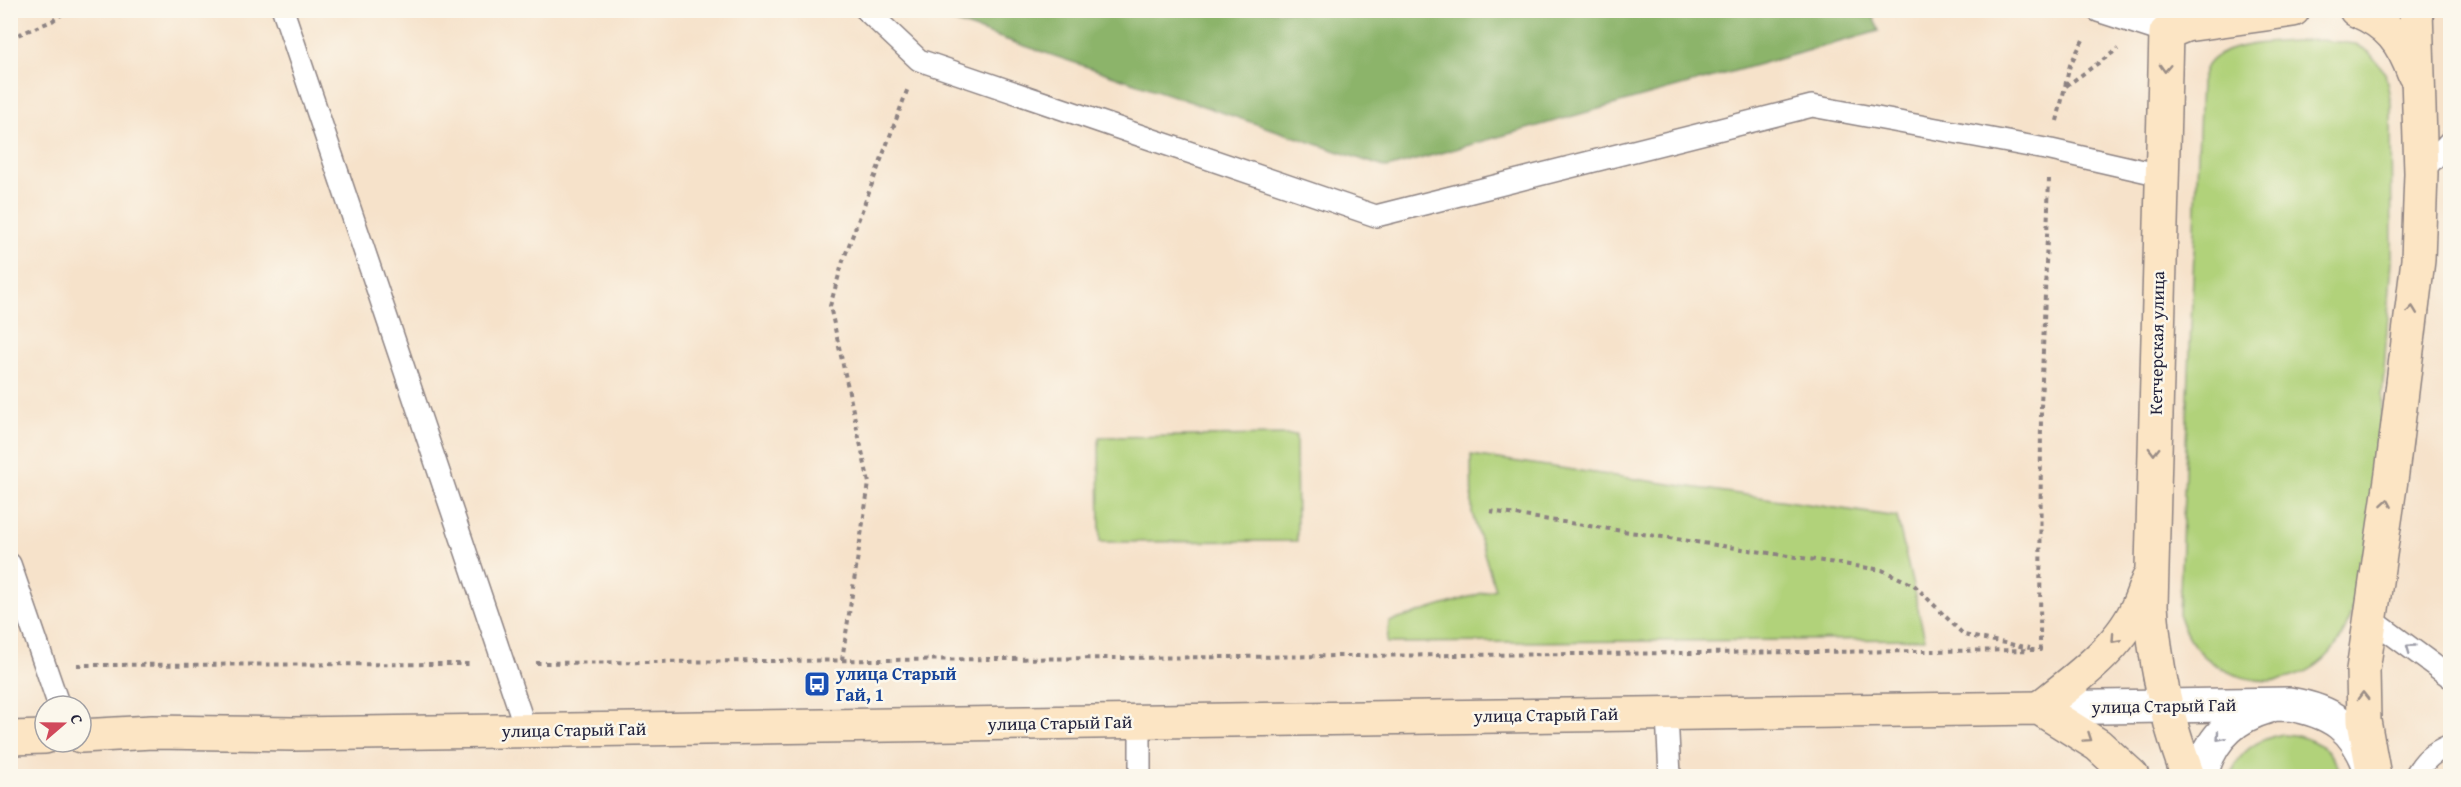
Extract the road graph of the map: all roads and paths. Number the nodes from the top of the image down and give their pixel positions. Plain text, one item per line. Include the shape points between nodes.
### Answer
1 (68, 10) edge
2 (283, 10) edge
3 (866, 10) edge
4 (2098, 10) edge
5 (2293, 10) edge
6 (2356, 10) edge
7 (2416, 10) edge
8 (2157, 30) junction
9 (10, 38) edge
10 (919, 60) junction
11 (2065, 87) junction
12 (2418, 94) junction
13 (2451, 141) edge
14 (2050, 150) junction
15 (2421, 173) junction
16 (2161, 175) junction
17 (1490, 510) dead end
18 (10, 564) edge
19 (2152, 570) junction
20 (2370, 618) junction
21 (2040, 650) junction
22 (842, 661) junction
23 (502, 664) junction
24 (45, 665) junction
25 (2451, 677) edge
26 (55, 694) edge
27 (2289, 704) junction
28 (2166, 706) junction
29 (2039, 708) junction
30 (1667, 714) junction
31 (1140, 722) junction
32 (526, 730) junction
33 (93, 735) edge
34 (33, 737) edge
35 (10, 738) edge
36 (2451, 745) edge
37 (2373, 776) edge
38 (1140, 777) edge
39 (1670, 777) edge
40 (2132, 777) edge
41 (2188, 777) edge
42 (2201, 777) edge
43 (2415, 777) edge

1 - 9 path
2 - 23 lane
3 - 10 lane
4 - 8 lane
4 - 11 path via 2070,65
5 - 8 street
6 - 12 street via 2385,25 2396,38 2410,63
7 - 12 street
8 - 11 path
8 -> 16 street, Кетчерская улица
10 - 14 lane via 1376,216 1812,106
10 - 22 path via 843,261 830,306 869,483
11 - 14 path
12 - 15 street
13 - 15 lane
14 - 16 lane
14 - 21 path via 2041,407
20 -> 15 street via 2418,260
16 -> 19 street, Кетчерская улица
17 - 21 path via 1882,570 1914,585 1964,635
18 - 24 lane
19 - 28 street, Кетчерская улица via 2154,647
19 -> 29 street via 2136,612 2120,634 2082,675
25 -> 20 lane
37 -> 20 street via 2363,696
21 - 22 path
22 - 23 path
23 - 24 path
23 - 32 lane
24 - 26 lane
27 - 28 street, улица Старый Гай
27 - 37 street, улица Старый Гай via 2317,710 2342,724 2364,750
27 -> 42 street, улица Старый Гай via 2254,711 2231,725 2212,745
28 - 29 street, улица Старый Гай
28 - 41 street, Кетчерская улица
29 - 30 street, улица Старый Гай
29 -> 40 street, улица Старый Гай via 2098,745
30 - 31 street, улица Старый Гай
30 - 39 lane
31 - 32 street, улица Старый Гай
31 - 38 lane
32 - 33 street, улица Старый Гай
34 - 35 street
36 - 43 lane via 2422,762

